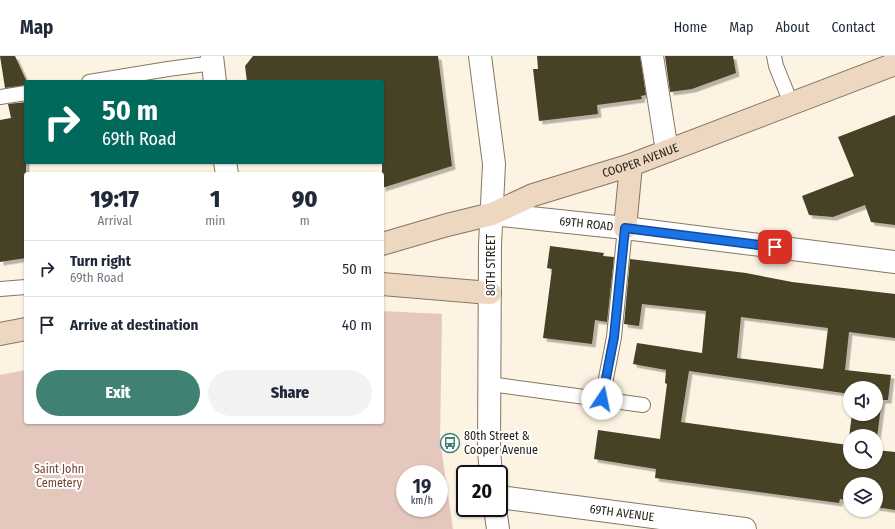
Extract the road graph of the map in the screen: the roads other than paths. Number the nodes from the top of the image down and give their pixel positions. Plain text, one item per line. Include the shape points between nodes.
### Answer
1 (480, 56) edge
2 (652, 56) edge
3 (774, 56) edge
4 (895, 64) edge
5 (213, 67) edge
6 (101, 80) edge
7 (24, 93) edge
8 (0, 97) edge
9 (791, 103) junction
10 (667, 151) junction
11 (631, 165) junction
12 (492, 214) junction
13 (625, 228) junction
14 (384, 243) edge
15 (895, 262) edge
16 (384, 284) edge
17 (24, 287) edge
18 (0, 289) edge
19 (490, 293) junction
20 (24, 329) edge
21 (0, 334) edge
22 (490, 384) junction
23 (602, 399) junction
24 (643, 405) dead end
25 (490, 465) edge
26 (508, 498) edge
27 (496, 517) edge
28 (498, 529) edge
29 (745, 529) edge

1 - 12 street, 80TH STREET via 494,164
2 - 10 street
3 - 9 lane
4 - 9 main road, COOPER AVENUE
5 - 6 lane via 168,69
7 - 8 lane
9 - 10 main road, COOPER AVENUE
10 - 11 main road, COOPER AVENUE
11 - 12 main road, COOPER AVENUE via 533,196
11 - 13 main road
12 - 13 street, 69TH ROAD
12 - 14 main road, COOPER AVENUE
12 - 19 street, 80TH STREET
13 - 15 street, 69TH ROAD
13 - 23 lane via 614,337
16 - 19 main road
17 - 18 lane
19 - 22 street, 80TH STREET
20 - 21 main road
22 - 23 lane
22 - 25 street, 80TH STREET
23 - 24 lane
26 - 29 street, 69TH AVENUE
27 - 28 street

